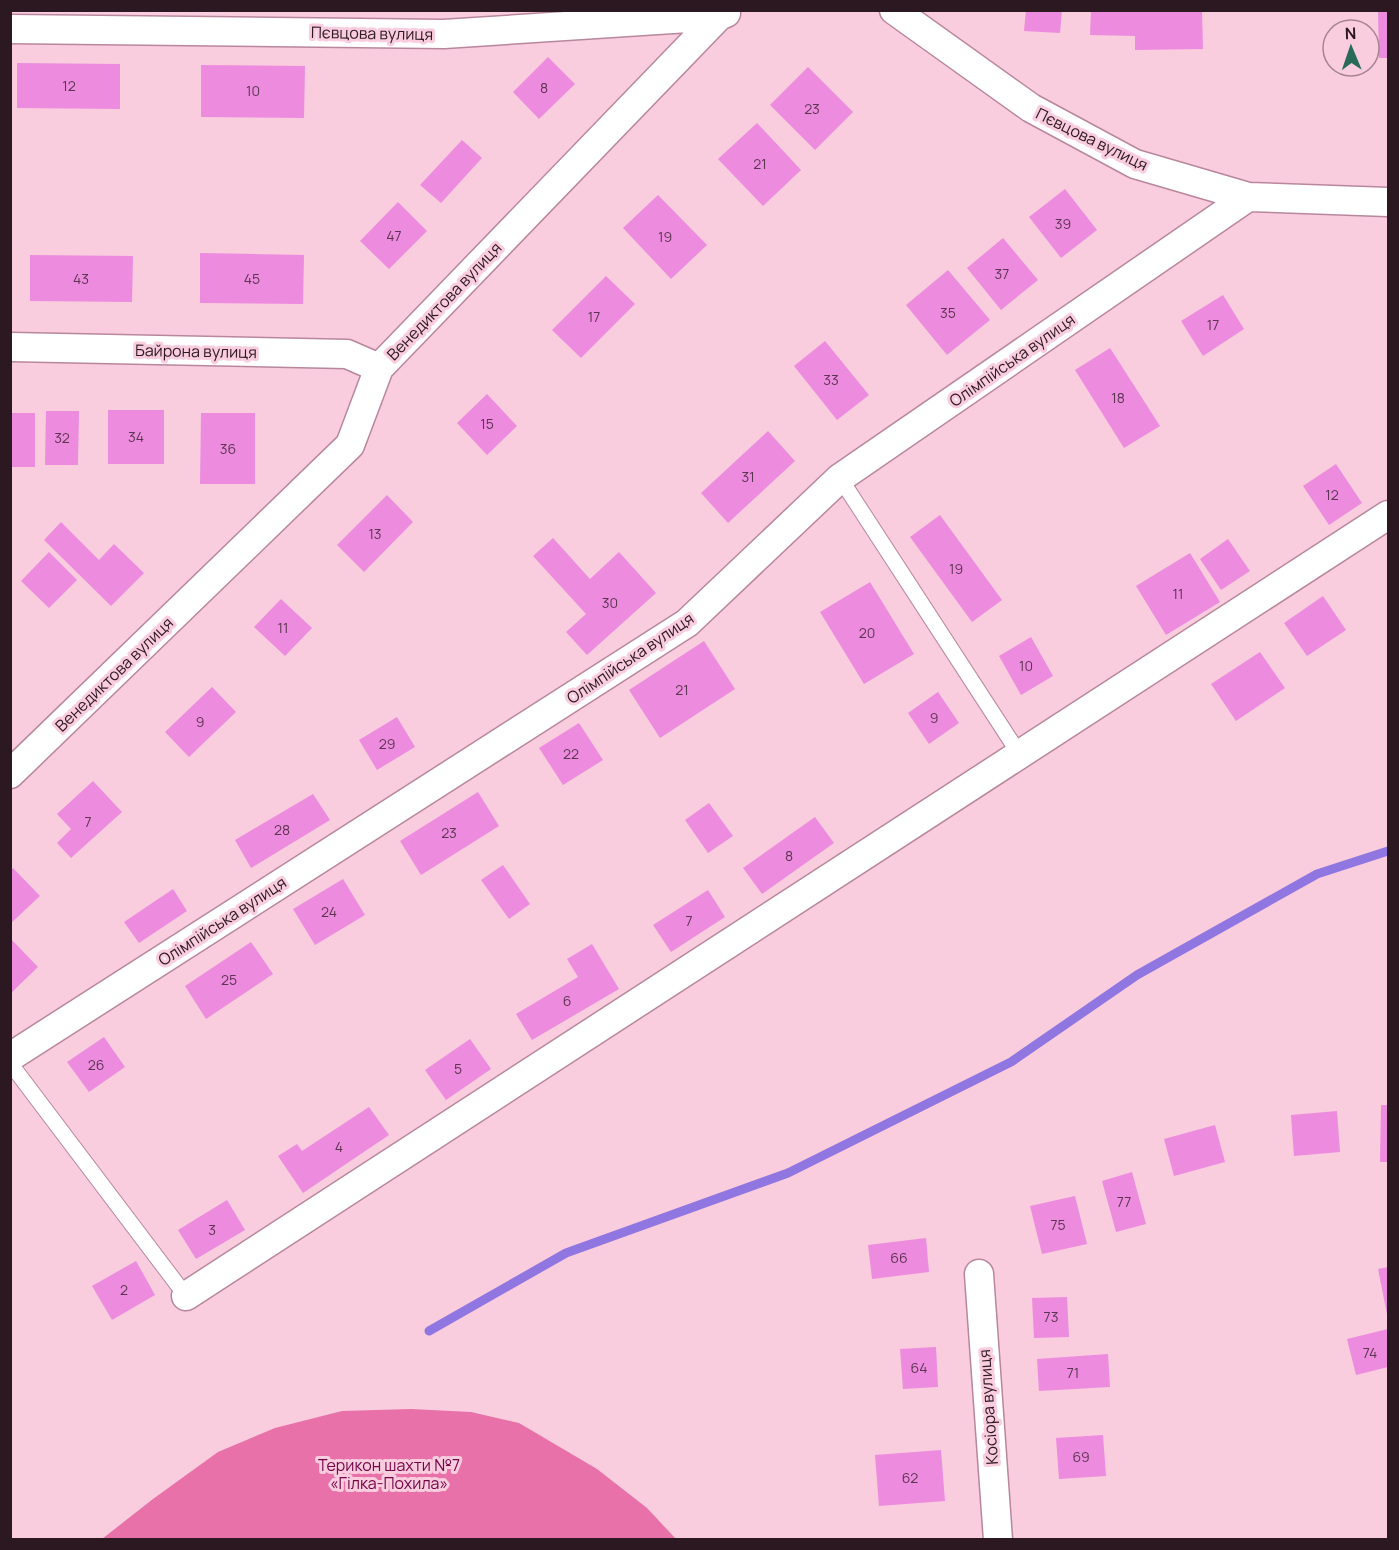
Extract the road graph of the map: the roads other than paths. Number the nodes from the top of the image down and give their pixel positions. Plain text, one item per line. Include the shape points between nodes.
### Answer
1 (894, 10) edge
2 (725, 13) edge
3 (10, 28) edge
4 (1248, 197) junction
5 (1389, 202) edge
6 (10, 347) edge
7 (379, 368) junction
8 (840, 478) junction
9 (1389, 515) edge
10 (1020, 755) junction
11 (10, 774) edge
12 (10, 1057) edge
13 (10, 1063) edge
14 (979, 1274) dead end
15 (186, 1296) joint
16 (998, 1539) edge

1 - 4 street, Пєвцова вулиця via 1030,108 1135,164
2 - 3 street, Пєвцова вулиця via 444,34
2 - 7 street, Венедиктова вулиця
4 - 5 street, Пєвцова вулиця
4 - 8 street, Олімпійська вулиця
6 - 7 street, Байрона вулиця via 347,354
7 - 11 street, Венедиктова вулиця via 350,445
8 - 10 lane
8 - 12 street, Олімпійська вулиця via 687,623
9 - 10 street
10 - 15 street
13 - 15 lane
14 - 16 street, Косіора вулиця

